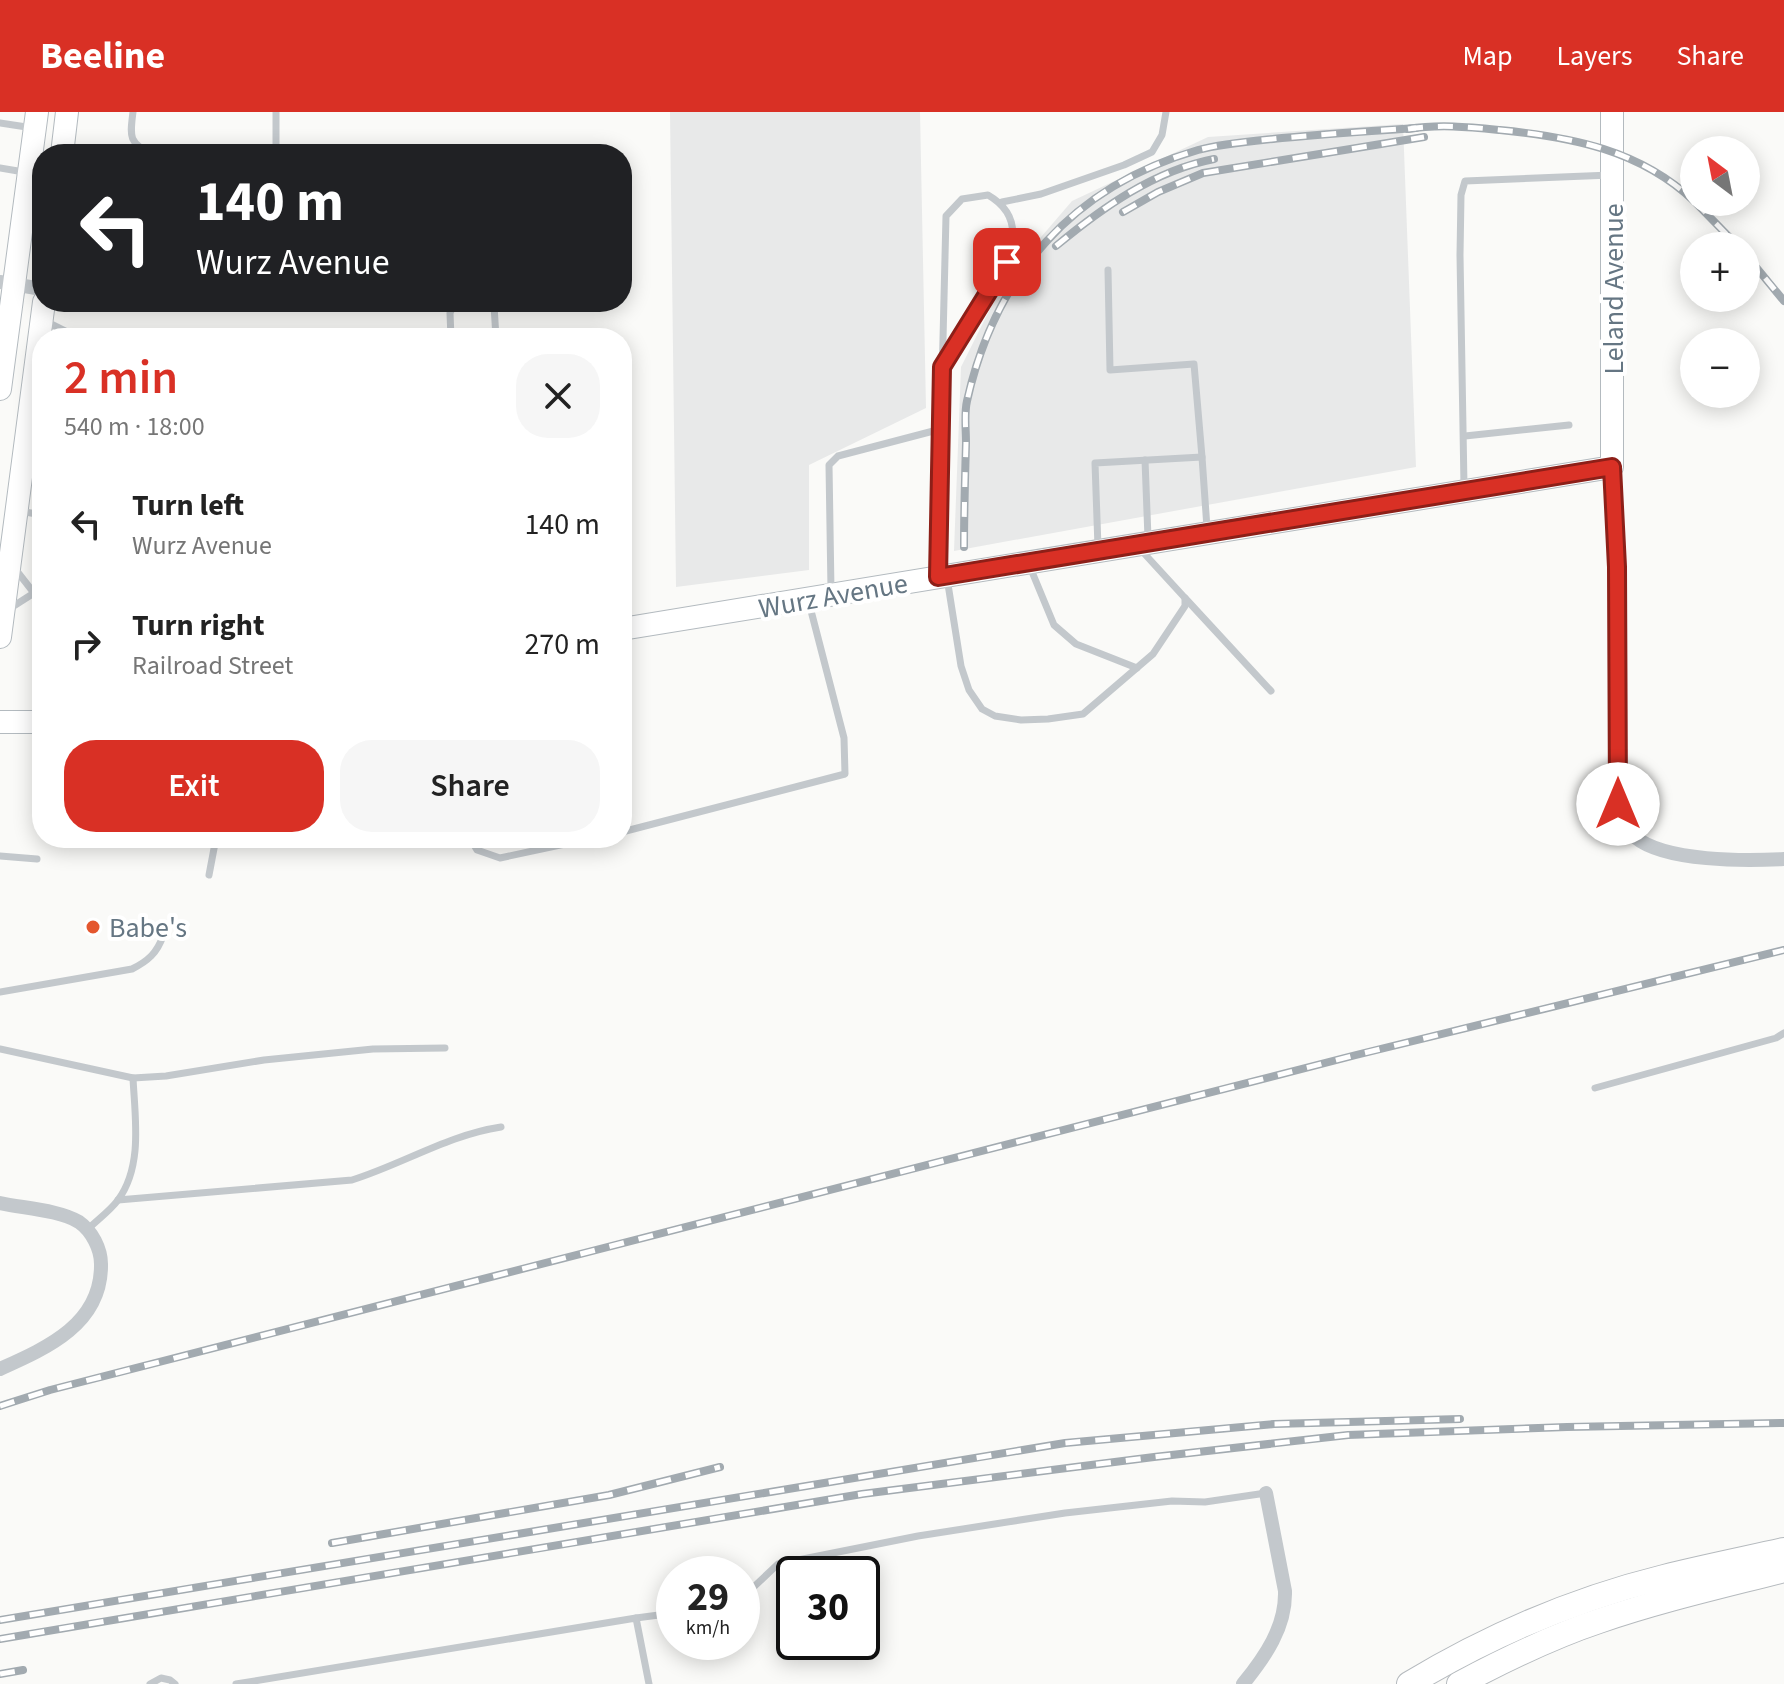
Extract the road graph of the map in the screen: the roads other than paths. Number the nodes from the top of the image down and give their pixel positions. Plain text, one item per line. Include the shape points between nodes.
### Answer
1 (67, 112) edge
2 (133, 112) edge
3 (276, 112) edge
4 (1166, 112) edge
5 (1612, 112) edge
6 (36, 120) edge
7 (0, 123) edge
8 (33, 144) edge
9 (63, 144) edge
10 (136, 144) edge
11 (276, 144) edge
12 (32, 156) edge
13 (0, 168) edge
14 (30, 174) junction
15 (1613, 175) junction
16 (1002, 202) junction
17 (1108, 270) dead end
18 (6, 283) edge
19 (32, 287) edge
20 (44, 312) edge
21 (66, 328) edge
22 (942, 367) junction
23 (0, 389) edge
24 (1569, 425) dead end
25 (941, 429) junction
26 (1465, 436) junction
27 (32, 439) edge
28 (1202, 457) junction
29 (1145, 460) junction
30 (1612, 467) junction
31 (1464, 490) junction
32 (18, 511) junction
33 (32, 513) edge
34 (1207, 532) junction
35 (1142, 542) junction
36 (1098, 549) junction
37 (1028, 561) junction
38 (11, 563) junction
39 (942, 576) junction
40 (32, 586) edge
41 (32, 597) edge
42 (820, 598) junction
43 (1185, 598) junction
44 (4, 613) junction
45 (632, 627) edge
46 (0, 637) edge
47 (1137, 668) junction
48 (1271, 691) dead end
49 (0, 722) edge
50 (32, 722) edge
51 (632, 829) edge
52 (214, 848) edge
53 (476, 848) edge
54 (546, 848) edge
55 (0, 856) edge
56 (37, 859) dead end
57 (1783, 861) edge
58 (209, 875) dead end
59 (163, 936) dead end
60 (0, 992) edge
61 (1784, 1033) edge
62 (445, 1048) dead end
63 (0, 1049) edge
64 (133, 1078) junction
65 (1595, 1088) dead end
66 (501, 1127) dead end
67 (118, 1200) junction
68 (0, 1203) edge
69 (87, 1230) junction
70 (0, 1369) edge
71 (1266, 1493) joint
72 (1784, 1550) edge
73 (1784, 1570) edge
74 (760, 1581) edge
75 (656, 1615) edge
76 (636, 1618) junction
77 (150, 1684) edge
78 (175, 1684) edge
79 (236, 1684) edge
80 (649, 1684) edge
81 (1243, 1684) edge
82 (1409, 1684) edge
83 (1459, 1684) edge

1 - 9 street
2 - 10 lane via 130,134
3 - 11 lane
4 - 16 lane via 1152,152 1041,194
5 - 15 street, Leland Avenue
6 - 7 lane
6 - 8 street
12 - 14 street
13 - 14 lane
14 - 18 street
15 - 26 lane via 1465,181 1460,255
15 - 30 street, Leland Avenue
16 - 22 lane via 1013,239 1007,262
16 - 22 lane via 988,195 962,199 946,216
17 - 28 lane via 1110,370 1194,364
18 - 19 street
18 - 23 street
20 - 21 lane
22 - 25 lane
24 - 26 lane
25 - 39 lane
25 - 42 lane via 838,456 829,465
26 - 31 lane
27 - 32 street
28 - 29 lane
28 - 34 lane
29 - 35 lane
29 - 36 lane via 1095,463
30 - 31 street, Wurz Avenue
30 - 57 street via 1618,804 1624,823 1634,837 1670,853
31 - 34 street, Wurz Avenue
32 - 33 lane
32 - 38 street
34 - 35 street, Wurz Avenue
35 - 36 street, Wurz Avenue
35 - 43 lane
36 - 37 street, Wurz Avenue
37 - 39 street, Wurz Avenue
37 - 47 lane via 1054,625 1076,644
38 - 40 lane
38 - 44 street
39 - 42 street, Wurz Avenue
39 - 47 lane via 969,690 982,709 995,716 1048,719 1083,714
41 - 44 lane
42 - 45 street, Wurz Avenue
42 - 51 lane via 844,738 845,774
43 - 47 lane via 1153,654
43 - 48 lane
44 - 46 street
49 - 50 street
52 - 58 lane
53 - 54 lane via 500,858
55 - 56 lane
59 - 60 lane via 158,950 132,969
61 - 65 lane
62 - 64 lane via 373,1049
63 - 64 lane
64 - 67 lane via 132,1174
66 - 67 lane via 448,1140 352,1180
67 - 69 lane
68 - 69 street via 67,1217
69 - 70 street via 101,1255 94,1301 75,1329
71 - 74 lane via 1065,1513 902,1539 778,1564
71 - 81 street via 1285,1605 1277,1635
72 - 82 main road via 1594,1598 1483,1643
73 - 83 main road via 1596,1621
75 - 76 lane
76 - 79 lane
76 - 80 lane
77 - 78 lane via 161,1678

